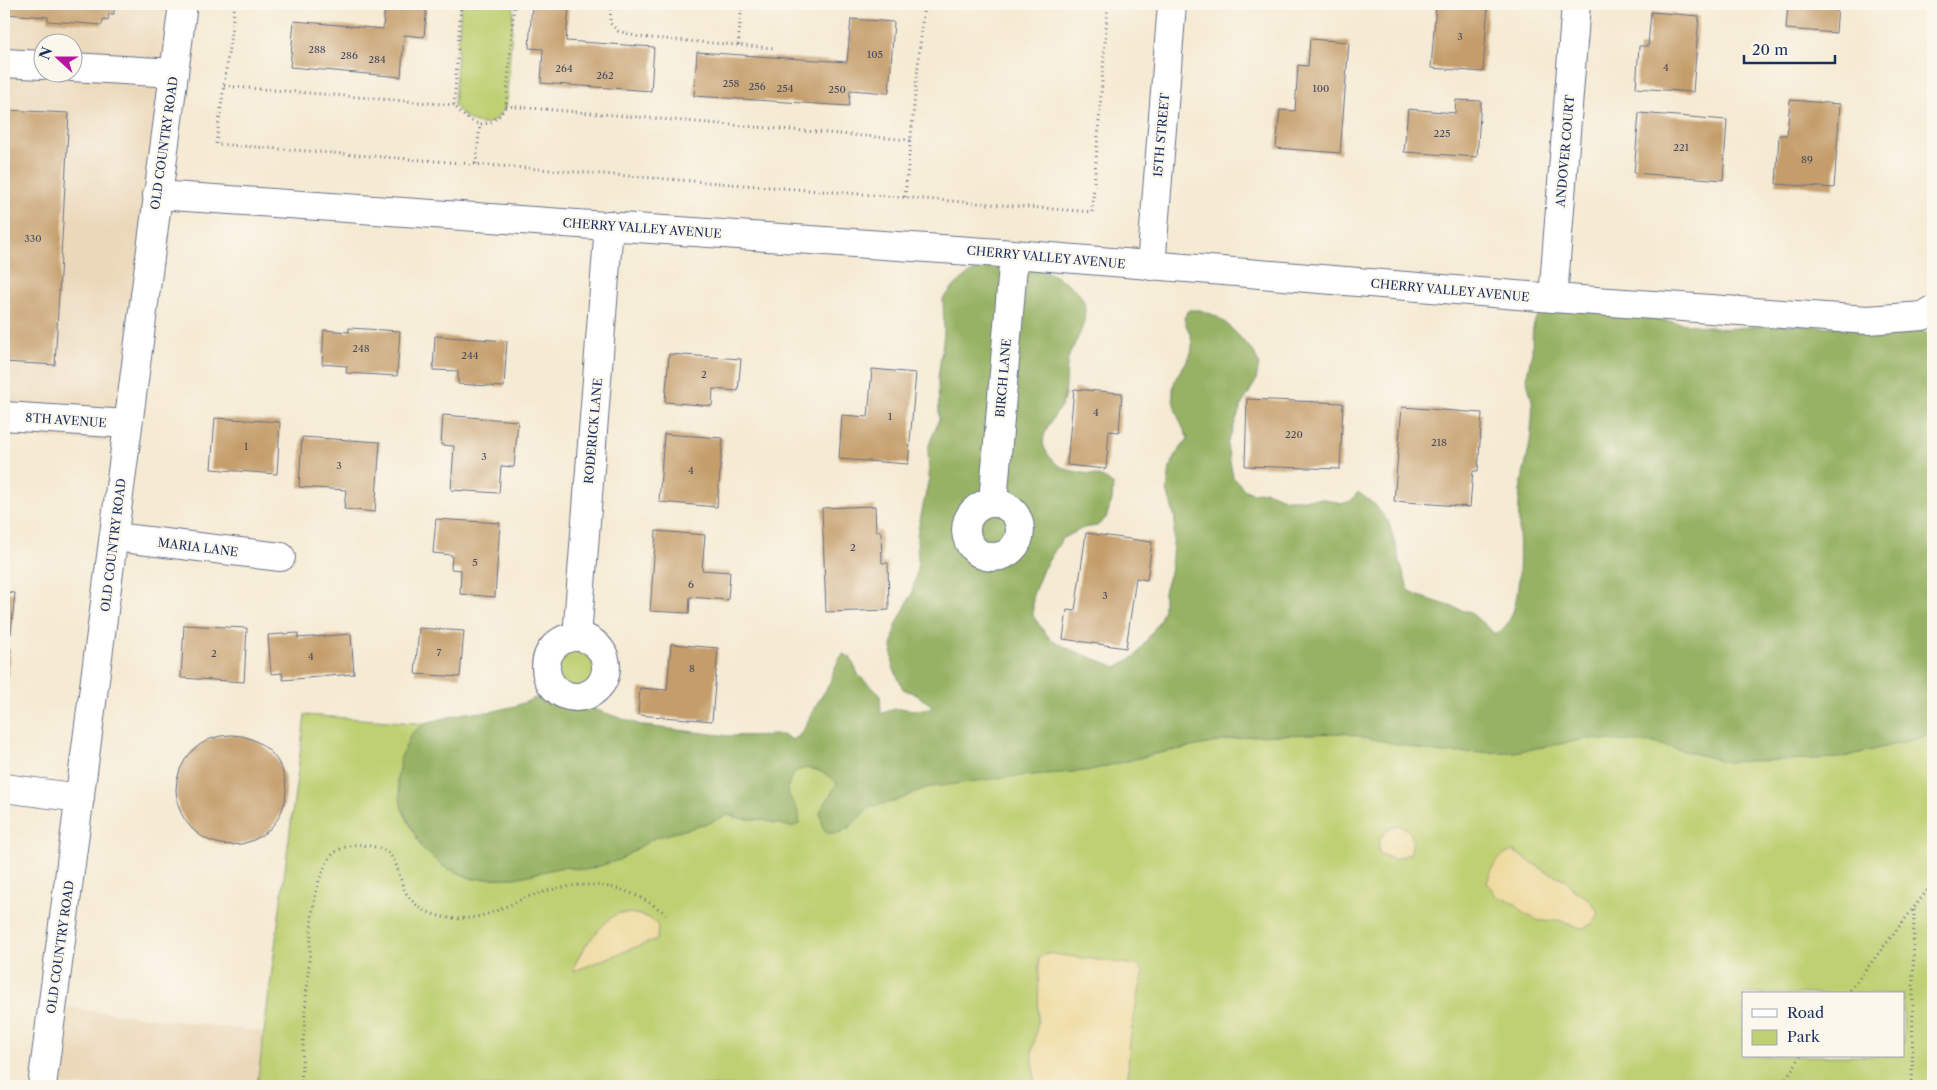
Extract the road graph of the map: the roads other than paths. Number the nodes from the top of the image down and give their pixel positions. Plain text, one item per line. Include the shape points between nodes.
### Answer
1 (183, 4) edge
2 (1172, 4) edge
3 (1576, 4) edge
4 (4, 63) edge
5 (32, 64) edge
6 (82, 68) edge
7 (174, 73) junction
8 (157, 195) junction
9 (609, 225) junction
10 (1014, 254) junction
11 (1151, 266) junction
12 (1553, 298) junction
13 (1933, 310) edge
14 (4, 416) edge
15 (128, 424) junction
16 (993, 502) dead end
17 (115, 537) junction
18 (281, 557) dead end
19 (577, 637) dead end
20 (4, 788) edge
21 (80, 798) junction
22 (42, 1086) edge

1 - 7 street, OLD COUNTRY ROAD
2 - 11 street, 15TH STREET
3 - 12 street, ANDOVER COURT
4 - 5 street
6 - 7 street
7 - 8 street, OLD COUNTRY ROAD
8 - 9 street, CHERRY VALLEY AVENUE
8 - 15 street, OLD COUNTRY ROAD
9 - 10 street, CHERRY VALLEY AVENUE
9 - 19 street, RODERICK LANE
10 - 11 street, CHERRY VALLEY AVENUE
10 - 16 street, BIRCH LANE
11 - 12 street, CHERRY VALLEY AVENUE
12 - 13 street, CHERRY VALLEY AVENUE via 1868,320 1923,316
14 - 15 street, 8TH AVENUE
15 - 17 street, OLD COUNTRY ROAD
17 - 18 street, MARIA LANE
17 - 21 street, OLD COUNTRY ROAD
20 - 21 street
21 - 22 street, OLD COUNTRY ROAD

